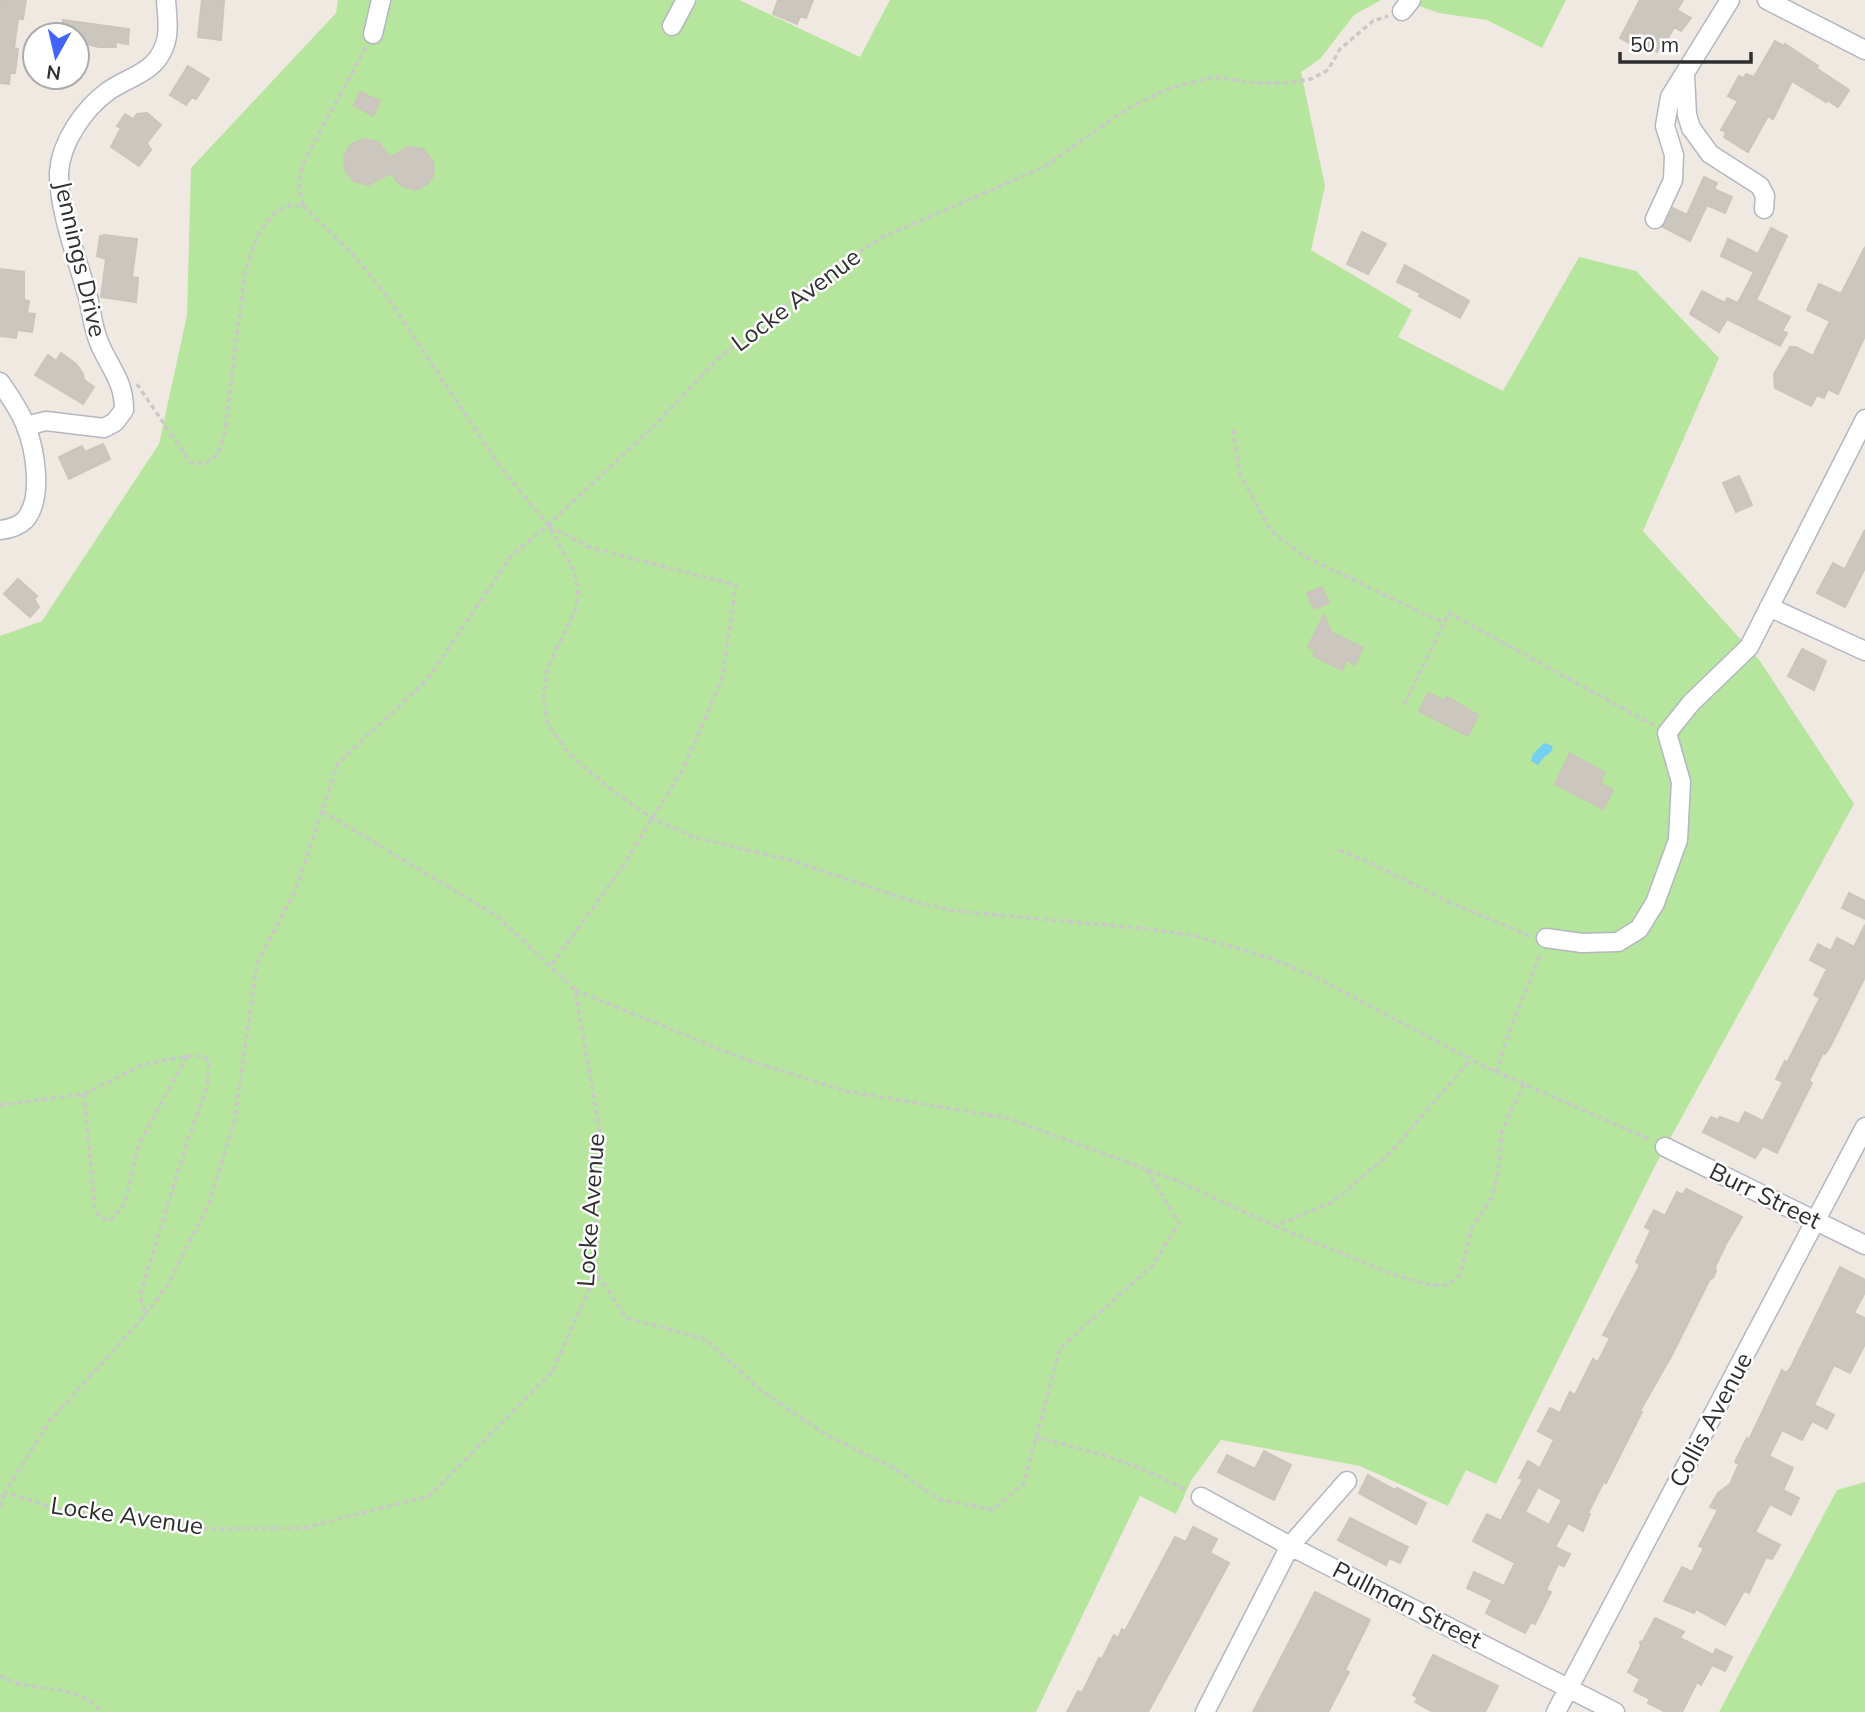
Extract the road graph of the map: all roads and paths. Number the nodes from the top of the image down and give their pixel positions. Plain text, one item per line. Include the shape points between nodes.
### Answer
1 (166, 0) edge
2 (381, 0) edge
3 (686, 0) edge
4 (1730, 0) edge
5 (1767, 0) edge
6 (1406, 5) edge
7 (672, 26) dead end
8 (373, 34) joint
9 (1865, 50) edge
10 (1685, 75) junction
11 (303, 206) junction
12 (1764, 209) dead end
13 (1655, 219) dead end
14 (115, 371) junction
15 (0, 382) edge
16 (1865, 419) edge
17 (26, 426) junction
18 (1233, 430) dead end
19 (548, 525) junction
20 (0, 530) edge
21 (1769, 607) junction
22 (1445, 622) junction
23 (1865, 651) edge
24 (1404, 705) dead end
25 (1667, 733) junction
26 (321, 811) junction
27 (653, 818) junction
28 (1339, 850) dead end
29 (1546, 939) junction
30 (550, 967) junction
31 (575, 990) junction
32 (187, 1056) junction
33 (1470, 1060) junction
34 (1496, 1072) junction
35 (1524, 1084) junction
36 (84, 1094) junction
37 (0, 1105) edge
38 (1865, 1127) edge
39 (1665, 1147) joint
40 (1146, 1168) junction
41 (1816, 1221) junction
42 (1275, 1226) junction
43 (1865, 1245) edge
44 (592, 1268) junction
45 (145, 1315) junction
46 (1036, 1437) junction
47 (1347, 1480) dead end
48 (5, 1492) junction
49 (1201, 1497) joint
50 (0, 1507) edge
51 (1290, 1546) junction
52 (0, 1676) edge
53 (1569, 1687) junction
54 (103, 1712) edge
55 (1205, 1712) edge
56 (1556, 1712) edge
57 (1615, 1712) edge

1 - 14 street, Jennings Drive via 168,27 161,54 142,74 108,91 90,108 64,147 59,172 62,201 100,346
2 - 8 street
3 - 7 street
4 - 10 street
5 - 9 street
6 - 19 path, Locke Avenue via 1373,21 1340,49 1328,70 1311,79 1255,83 1213,78 1170,88 1128,108 1044,167 883,237 829,271 717,359 656,424
8 - 11 path via 302,164 299,188
10 - 12 street via 1691,128 1710,153 1760,186
10 - 13 street via 1670,97 1665,127 1674,155 1672,180
11 - 14 path via 289,205 272,215 257,236 244,272 225,431 218,454 204,464 190,461 141,386
11 - 19 path via 351,252 386,295 499,466
14 - 17 street, Jennings Drive via 124,393 124,410 115,422 104,428 46,421
15 - 17 street
16 - 21 street
17 - 20 street via 34,453 35,495 25,520
18 - 22 path via 1240,474 1271,531 1304,556
19 - 26 path, Locke Avenue via 511,556 427,680 338,763
19 - 27 path via 574,571 578,591 576,608 548,667 543,697 548,724 569,754
19 - 27 path via 589,547 736,585 722,679 684,767
21 - 23 street
21 - 25 street via 1749,646
22 - 24 path
22 - 25 path via 1450,613
25 - 29 street via 1681,782 1678,840 1655,903 1639,929 1619,942
26 - 30 path via 497,916
26 - 45 path, Locke Avenue via 295,891 257,963 235,1118 209,1203 167,1286
27 - 30 path
27 - 33 path via 696,838 789,860 955,911 1196,936 1313,976
28 - 29 path via 1449,902
29 - 34 path
30 - 31 path
31 - 40 path via 744,1059 845,1091 1007,1118
31 - 44 path, Locke Avenue via 601,1138
32 - 36 path via 145,1064
32 - 36 path via 139,1144 125,1203 111,1220 102,1219 95,1211
32 - 45 path via 209,1060 207,1088 140,1295
33 - 34 path
33 - 42 path via 1391,1152 1332,1202
34 - 35 path
35 - 39 path
35 - 42 path via 1502,1130 1492,1198 1472,1227 1460,1275 1447,1285 1429,1285 1392,1274
36 - 37 path
38 - 41 street, Collis Avenue
39 - 41 street, Burr Street
40 - 42 path
40 - 46 path via 1179,1223 1152,1266 1060,1348
41 - 43 street, Burr Street
41 - 53 street, Collis Avenue
44 - 46 path via 627,1318 705,1339 772,1399 826,1435 894,1468 938,1499 993,1510 1024,1483
44 - 48 path, Locke Avenue via 591,1285 552,1371 429,1496 304,1528 182,1529 63,1511
45 - 48 path, Locke Avenue via 49,1422
46 - 49 path via 1111,1457
47 - 51 street
48 - 50 path
49 - 51 street, Pullman Street
51 - 53 street, Pullman Street
51 - 55 street
52 - 54 path via 15,1684 74,1692
53 - 56 street, Collis Avenue
53 - 57 street, Pullman Street

